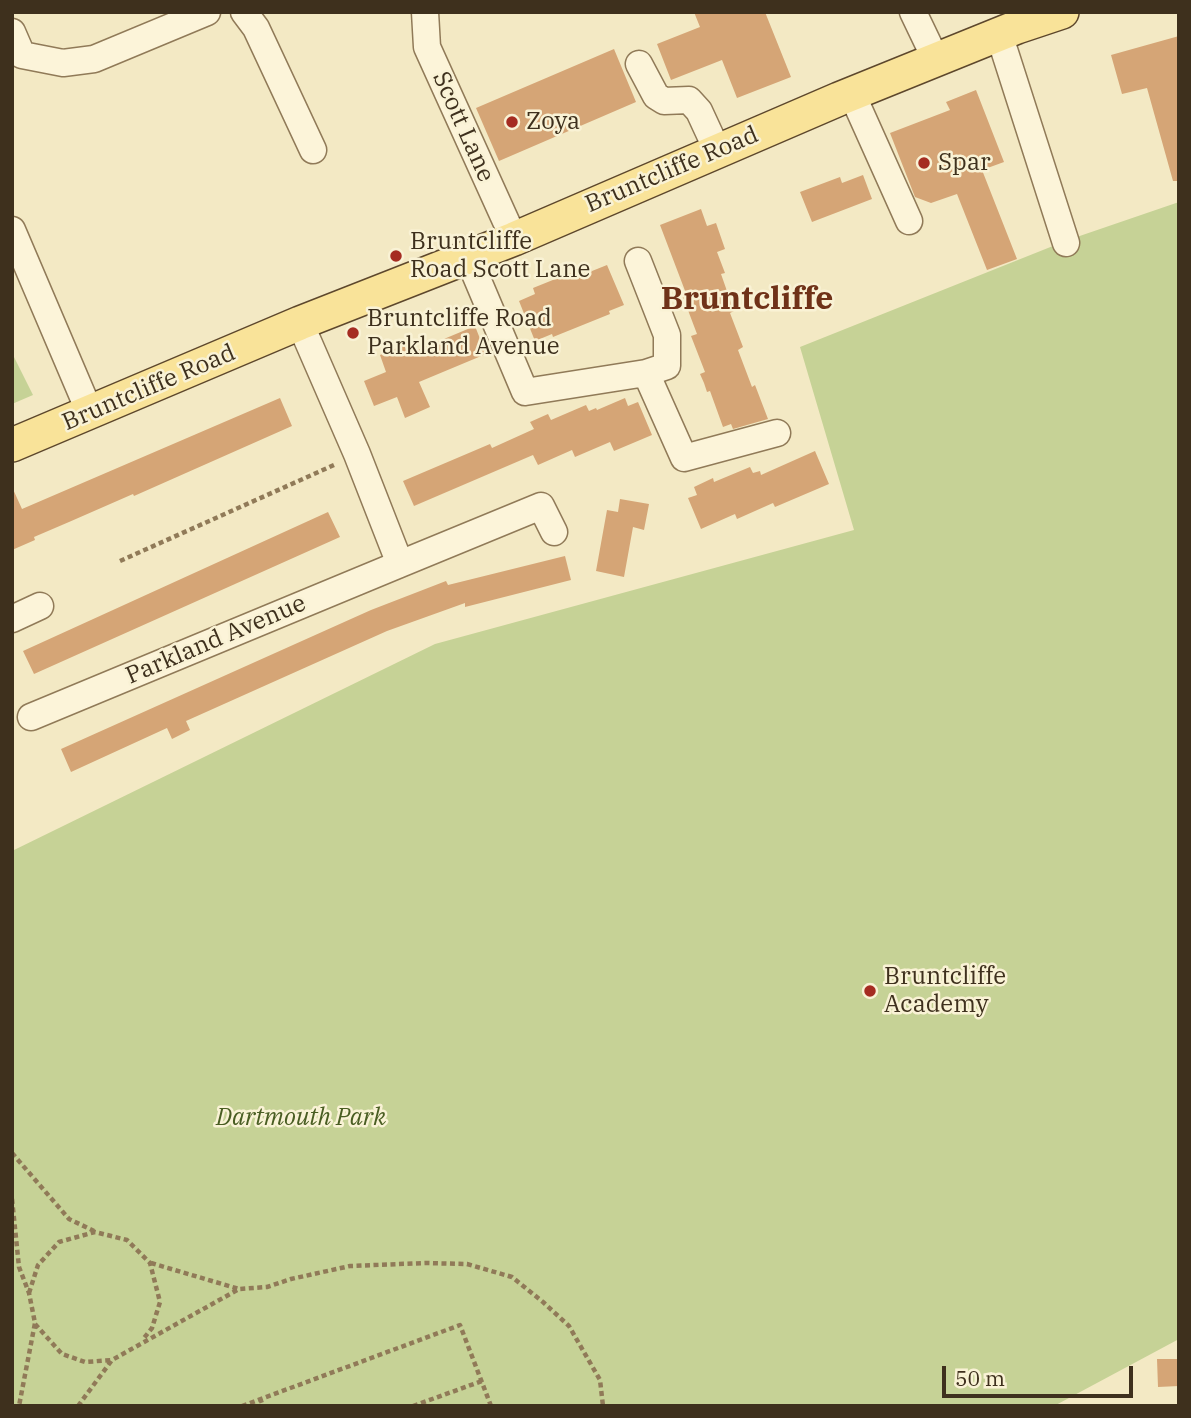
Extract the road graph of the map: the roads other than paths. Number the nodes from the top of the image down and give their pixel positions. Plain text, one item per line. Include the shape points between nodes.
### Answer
1 (207, 12) edge
2 (244, 12) edge
3 (425, 12) edge
4 (913, 12) edge
5 (1062, 12) edge
6 (1009, 24) edge
7 (16, 49) edge
8 (936, 60) junction
9 (639, 64) dead end
10 (852, 94) junction
11 (313, 150) dead end
12 (718, 150) junction
13 (909, 220) dead end
14 (12, 230) edge
15 (514, 239) junction
16 (1066, 243) dead end
17 (468, 257) junction
18 (638, 261) dead end
19 (300, 323) junction
20 (646, 373) junction
21 (90, 413) junction
22 (777, 433) dead end
23 (12, 445) edge
24 (554, 532) dead end
25 (400, 564) junction
26 (40, 606) dead end
27 (12, 619) edge
28 (31, 717) dead end

1 - 7 street via 94,59 63,63
2 - 11 street via 256,28
3 - 15 street, Scott Lane via 427,47
4 - 8 street
5 - 6 main road, Bruntcliffe Road
6 - 8 main road, Bruntcliffe Road
6 - 16 street
8 - 10 main road, Bruntcliffe Road
9 - 12 street via 656,96 664,101 689,100
10 - 12 main road, Bruntcliffe Road
10 - 13 street
12 - 15 main road, Bruntcliffe Road
14 - 21 street
15 - 17 main road, Bruntcliffe Road
17 - 19 main road, Bruntcliffe Road
17 - 20 street via 525,392
18 - 20 street via 667,335 667,366
19 - 21 main road, Bruntcliffe Road
19 - 25 street
20 - 22 street via 684,458
21 - 23 main road, Bruntcliffe Road
24 - 25 street, Parkland Avenue via 537,495
25 - 28 street, Parkland Avenue
26 - 27 street

